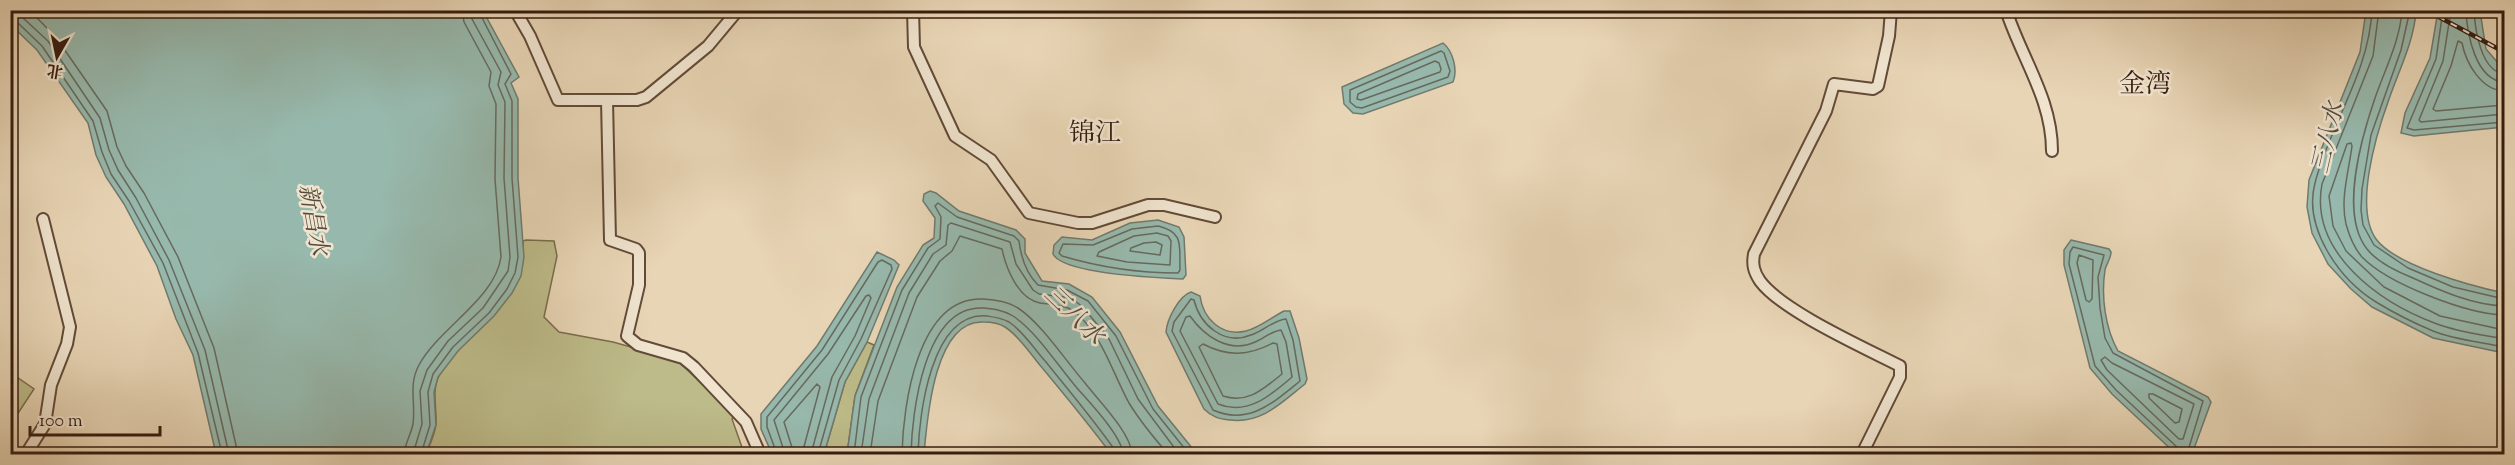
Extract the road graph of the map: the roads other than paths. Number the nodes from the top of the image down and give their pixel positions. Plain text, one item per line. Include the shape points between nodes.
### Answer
1 (515, 10) edge
2 (738, 10) edge
3 (913, 10) edge
4 (1891, 10) edge
5 (2006, 10) edge
6 (607, 100) junction
7 (2052, 151) dead end
8 (1215, 218) dead end
9 (44, 219) dead end
10 (26, 454) edge
11 (760, 454) edge
12 (1862, 454) edge

1 - 6 street via 558,100
2 - 6 street via 708,46 650,94 637,100
3 - 8 street via 914,47 955,136 992,160 1029,213 1078,224 1148,205 1164,205
4 - 12 street via 1878,86 1874,89 1834,84 1826,111 1753,262 1761,282 1780,300 1900,366 1900,377
5 - 7 street via 2045,100
6 - 11 street via 610,240 639,253 639,285 627,336 638,345 683,358 694,367 746,422
9 - 10 street via 70,327 51,385 45,424

